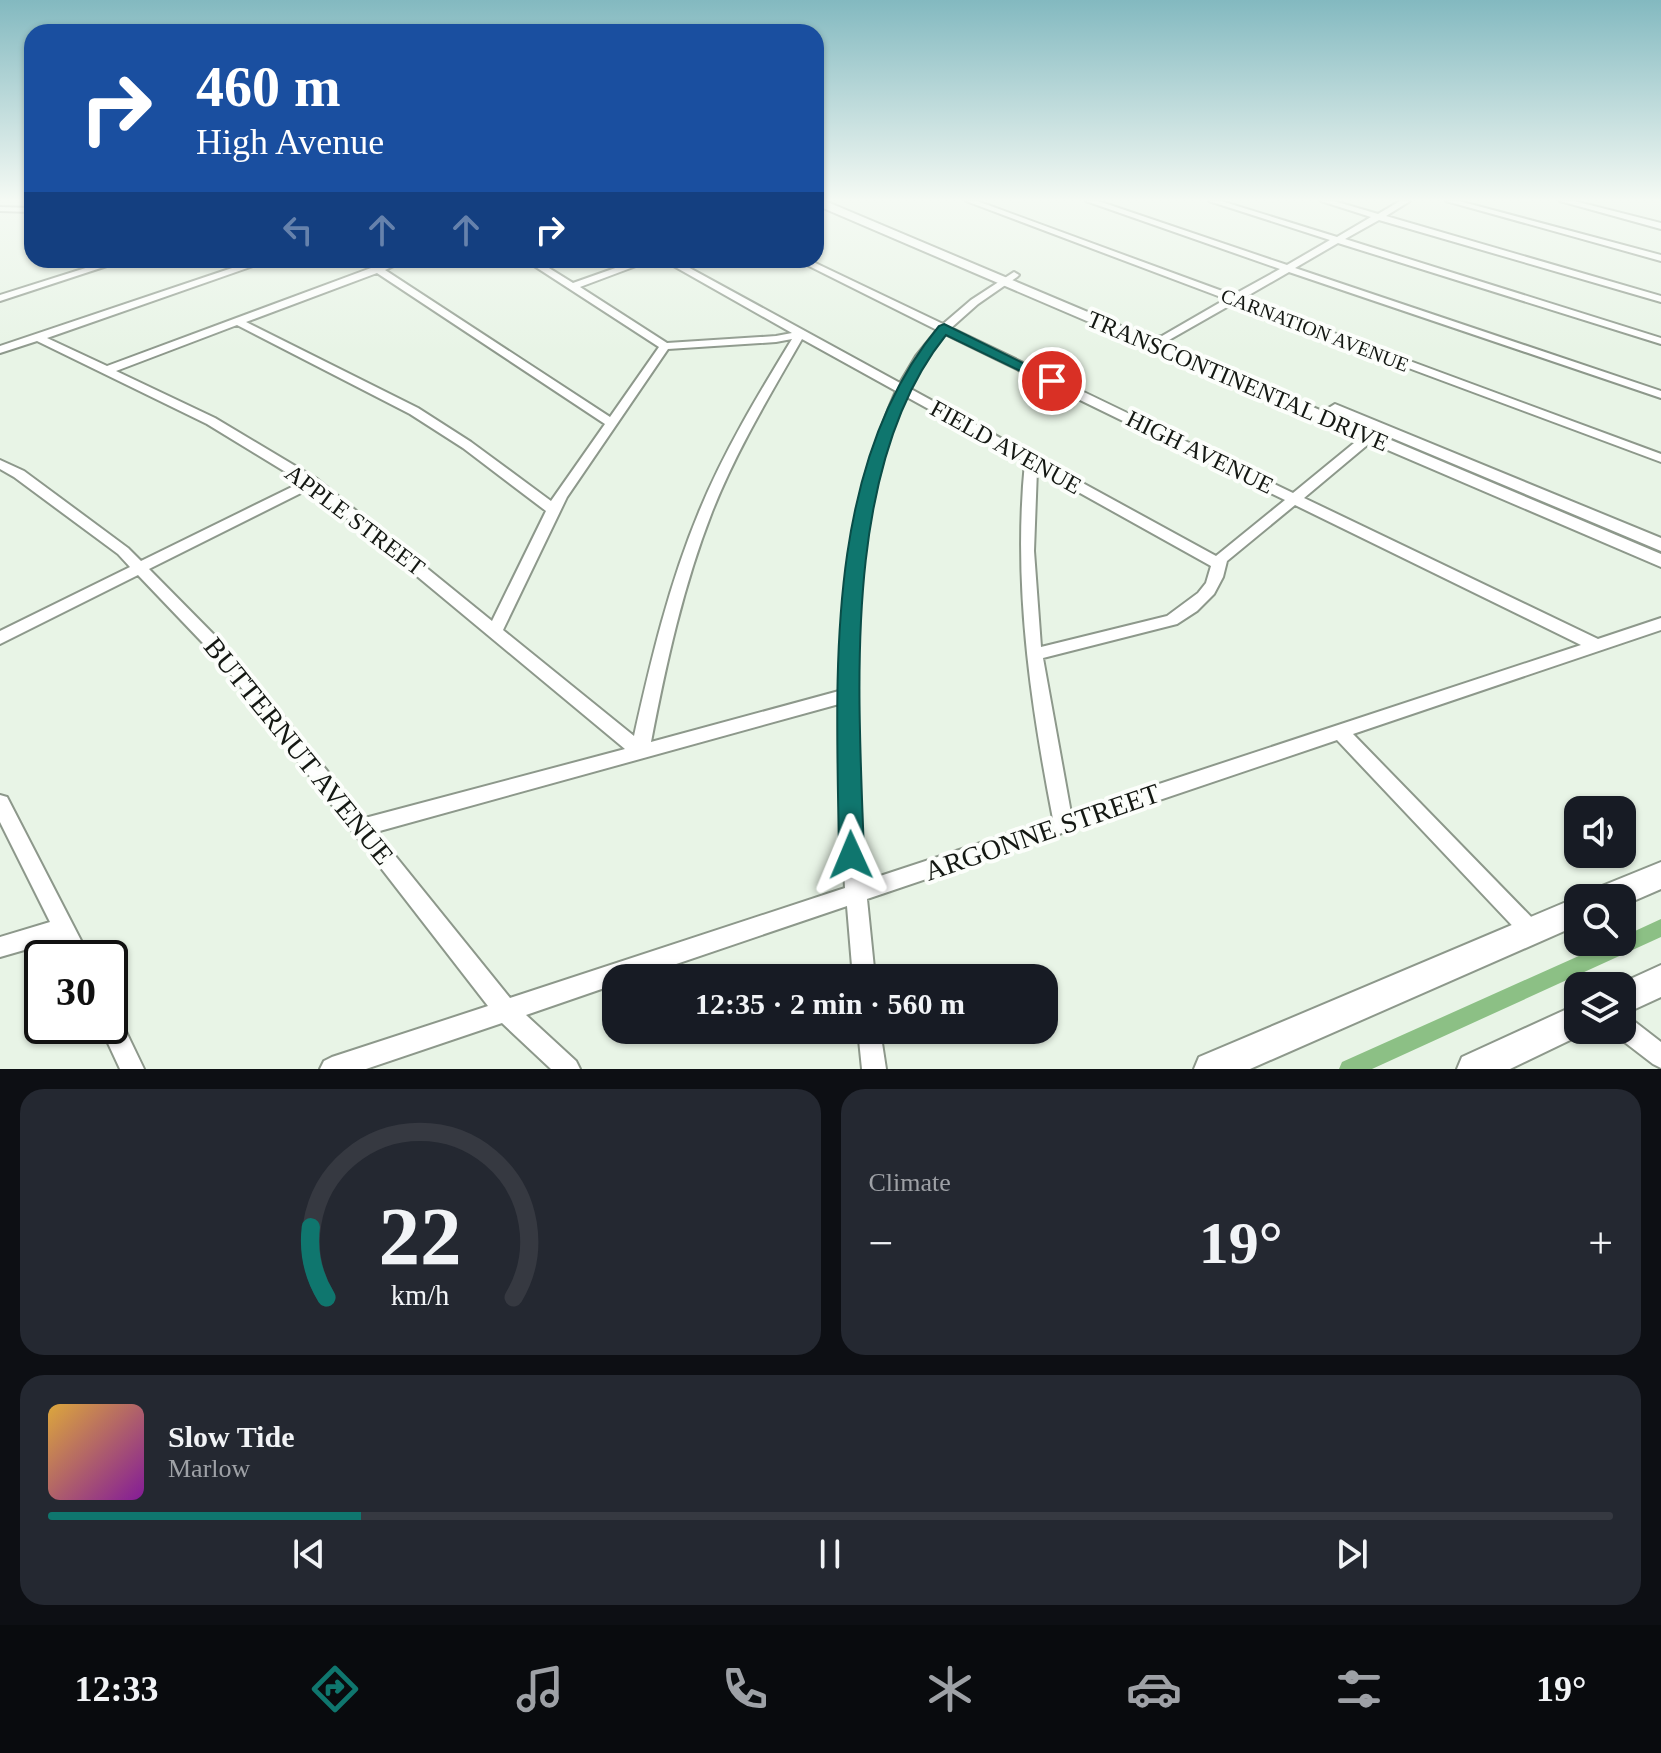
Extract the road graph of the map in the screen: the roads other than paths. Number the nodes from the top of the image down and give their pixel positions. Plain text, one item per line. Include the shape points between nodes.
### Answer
1 (941, 251) edge
2 (948, 251) edge
3 (1103, 251) edge
4 (1237, 251) edge
5 (1316, 251) edge
6 (1374, 251) edge
7 (1497, 251) edge
8 (1635, 251) edge
9 (1661, 258) edge
10 (95, 268) edge
11 (241, 268) edge
12 (542, 268) edge
13 (625, 268) edge
14 (682, 268) edge
15 (819, 268) edge
16 (1288, 268) junction
17 (377, 269) joint
18 (1009, 278) junction
19 (572, 287) junction
20 (1047, 294) junction
21 (0, 298) edge
22 (1232, 299) junction
23 (1661, 299) edge
24 (237, 321) junction
25 (944, 328) junction
26 (800, 334) junction
27 (37, 337) junction
28 (1165, 338) junction
29 (1661, 341) edge
30 (1147, 342) junction
31 (665, 346) junction
32 (0, 350) edge
33 (107, 370) junction
34 (902, 390) junction
35 (1661, 395) edge
36 (610, 422) junction
37 (1374, 432) junction
38 (1661, 458) edge
39 (1031, 461) junction
40 (0, 464) edge
41 (312, 482) junction
42 (1295, 498) junction
43 (554, 510) junction
44 (1661, 545) edge
45 (1661, 561) edge
46 (1218, 564) junction
47 (140, 569) junction
48 (1661, 624) edge
49 (495, 630) junction
50 (0, 638) edge
51 (1598, 646) junction
52 (1035, 654) junction
53 (849, 695) junction
54 (1339, 731) junction
55 (640, 751) junction
56 (0, 803) edge
57 (1064, 825) junction
58 (363, 827) junction
59 (1661, 875) edge
60 (1636, 886) edge
61 (855, 894) junction
62 (1564, 917) edge
63 (64, 928) junction
64 (1531, 931) junction
65 (70, 940) edge
66 (0, 947) edge
67 (862, 964) edge
68 (1661, 981) edge
69 (1636, 993) edge
70 (506, 1011) junction
71 (1564, 1027) edge
72 (1636, 1037) edge
73 (120, 1044) edge
74 (871, 1044) edge
75 (1661, 1056) edge
76 (132, 1069) edge
77 (332, 1069) edge
78 (568, 1069) edge
79 (874, 1069) edge
80 (1211, 1069) edge
81 (1474, 1069) edge

1 - 18 street, TRANSCONTINENTAL DRIVE
2 - 18 street, TRANSCONTINENTAL DRIVE
3 - 22 street, CARNATION AVENUE
4 - 16 street
5 - 16 street
6 - 29 street
7 - 23 street
8 - 9 street
10 - 21 street
11 - 27 street
12 - 19 street
13 - 19 street
14 - 26 street, FIELD AVENUE
15 - 25 street, HIGH AVENUE
16 - 22 street
16 - 35 street
17 - 24 street
17 - 36 street
18 - 20 street, TRANSCONTINENTAL DRIVE
18 - 25 street
19 - 31 street
20 - 28 street, TRANSCONTINENTAL DRIVE
20 - 30 street, TRANSCONTINENTAL DRIVE
22 - 28 street
22 - 38 street, CARNATION AVENUE
24 - 33 street
24 - 43 street via 414,411
25 - 34 street
25 - 42 street, HIGH AVENUE
26 - 31 street
26 - 34 street, FIELD AVENUE
26 - 55 street via 718,481 660,653
27 - 32 street
27 - 33 street, APPLE STREET
28 - 30 street
28 - 37 street, TRANSCONTINENTAL DRIVE
30 - 37 street, TRANSCONTINENTAL DRIVE
31 - 36 street
33 - 41 street, APPLE STREET via 211,421
34 - 39 street, FIELD AVENUE
34 - 53 street via 872,476 863,521 849,643
36 - 43 street
37 - 42 street
37 - 44 street, TRANSCONTINENTAL DRIVE
37 - 45 street, TRANSCONTINENTAL DRIVE
39 - 46 street, FIELD AVENUE
39 - 52 street via 1026,497
40 - 47 street, BUTTERNUT AVENUE via 123,551
41 - 47 street
41 - 49 street, APPLE STREET
42 - 46 street
42 - 51 street, HIGH AVENUE
43 - 49 street
46 - 52 street via 1205,595 1172,620
47 - 50 street
47 - 58 street, BUTTERNUT AVENUE via 228,659
48 - 51 street, ARGONNE STREET
49 - 55 street, APPLE STREET
51 - 54 street, ARGONNE STREET
52 - 57 street
53 - 55 street
53 - 61 street
54 - 57 street, ARGONNE STREET
54 - 64 street
55 - 58 street
56 - 63 street
57 - 61 street, ARGONNE STREET
58 - 70 street, BUTTERNUT AVENUE
59 - 60 main road
61 - 67 street
61 - 70 street, ARGONNE STREET
62 - 64 main road
63 - 65 street
63 - 66 street
64 - 80 main road
68 - 69 main road
70 - 77 street, ARGONNE STREET
70 - 78 street, BUTTERNUT AVENUE
71 - 81 main road
72 - 75 street
73 - 76 street
74 - 79 street

